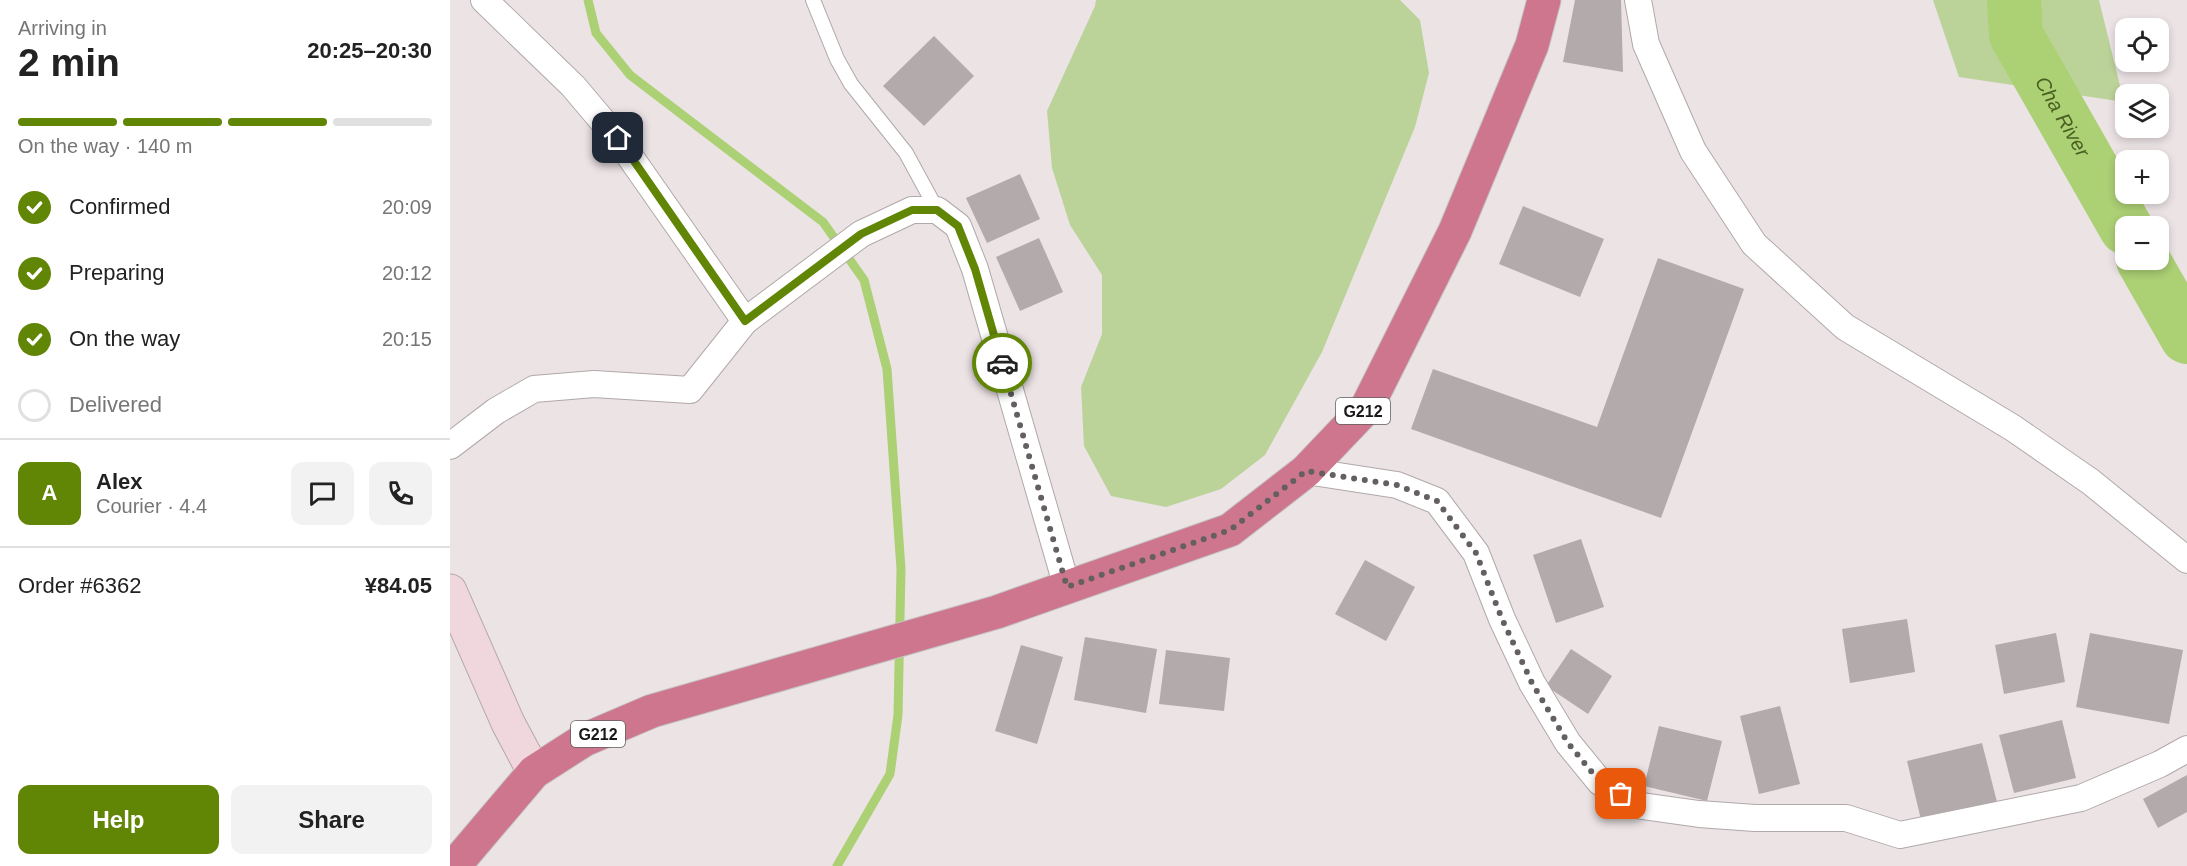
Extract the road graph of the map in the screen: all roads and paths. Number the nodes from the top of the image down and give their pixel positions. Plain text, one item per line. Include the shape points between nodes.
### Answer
1 (484, 0) edge
2 (813, 0) edge
3 (1544, 0) edge
4 (1638, 0) edge
5 (937, 210) junction
6 (745, 321) junction
7 (450, 446) edge
8 (1306, 471) junction
9 (2187, 560) edge
10 (1067, 587) junction
11 (450, 591) edge
12 (2187, 749) edge
13 (534, 772) junction
14 (459, 866) edge

1 - 6 street via 573,86 618,138
2 - 5 lane via 837,59 906,153
3 - 8 highway, G212 via 1532,45 1455,231 1367,407
4 - 9 street via 1647,44 1693,151 1754,244 1845,327 2013,428 2091,482
5 - 6 street via 912,210 861,234
5 - 10 street via 958,226 975,269
6 - 7 street via 690,390 594,384 534,389 496,411
8 - 10 highway, G212 via 1230,530
8 - 12 street via 1397,485 1437,501 1476,553 1532,683 1568,743 1600,782 1642,806 1755,818 1846,818 1900,835 2081,798
10 - 13 highway, G212 via 652,711 584,740
11 - 13 street via 507,723
13 - 14 highway, G212 via 461,858

